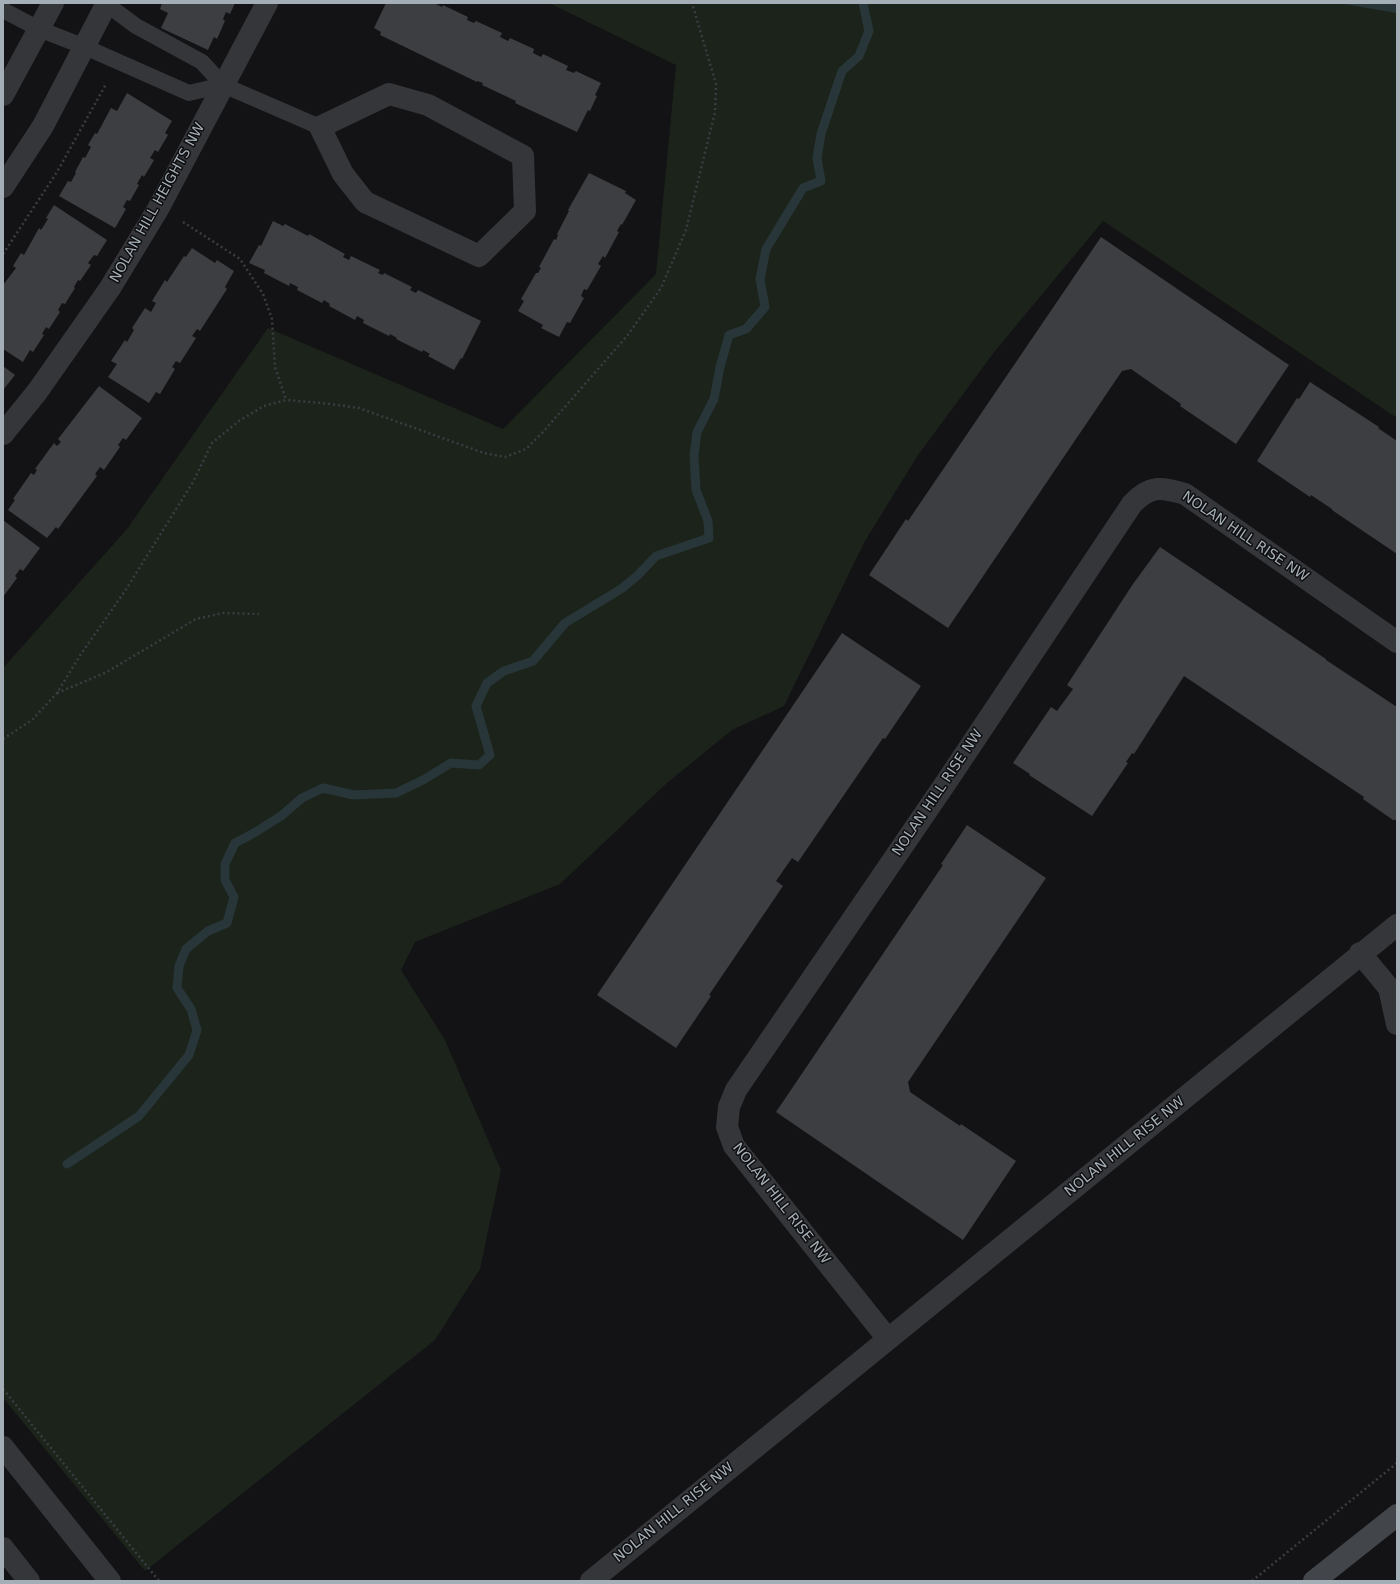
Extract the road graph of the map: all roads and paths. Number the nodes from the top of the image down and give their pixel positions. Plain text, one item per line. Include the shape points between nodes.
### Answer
1 (53, 3) edge
2 (106, 3) edge
3 (268, 3) edge
4 (692, 3) edge
5 (3, 10) edge
6 (39, 29) junction
7 (85, 47) junction
8 (118, 62) junction
9 (223, 85) junction
10 (3, 95) edge
11 (320, 127) junction
12 (3, 187) edge
13 (158, 209) junction
14 (3, 254) edge
15 (286, 400) junction
16 (3, 434) edge
17 (259, 614) dead end
18 (1397, 642) edge
19 (56, 693) junction
20 (3, 739) edge
21 (1397, 925) edge
22 (1360, 953) junction
23 (1393, 990) edge
24 (1397, 1024) edge
25 (888, 1339) junction
26 (3, 1389) edge
27 (3, 1447) edge
28 (1397, 1463) edge
29 (1397, 1515) edge
30 (3, 1548) edge
31 (29, 1581) edge
32 (110, 1581) edge
33 (159, 1581) edge
34 (591, 1581) edge
35 (1252, 1581) edge
36 (1314, 1581) edge

1 - 6 street
2 - 7 street
2 - 9 lane via 136,26 202,62
3 - 9 street, NOLAN HILL HEIGHTS NW
4 - 15 path via 716,84 715,112 686,230 661,288 627,336 526,449 505,457 484,453 359,408
5 - 6 lane
6 - 7 lane
6 - 10 street
7 - 8 lane
7 - 12 street via 42,126
8 - 9 lane via 189,93
8 - 14 path via 57,172
9 - 11 lane
9 - 13 street, NOLAN HILL HEIGHTS NW
11 - 11 street via 343,174 365,202 479,256 525,211 523,156 428,105 389,94
13 - 15 path via 176,217 240,259 263,294 272,318 275,367
13 - 16 street, NOLAN HILL HEIGHTS NW via 110,288 37,392
15 - 19 path via 264,406 239,421 212,443 193,482 125,591
17 - 19 path via 223,613 196,619 105,673
18 - 25 street, NOLAN HILL RISE NW via 1185,494 1155,489 1142,494 1132,504 736,1090 729,1108 727,1127 734,1146
19 - 20 path via 32,720
21 - 22 street, NOLAN HILL RISE NW
22 - 23 street
22 - 25 street, NOLAN HILL RISE NW
23 - 24 street
25 - 34 street, NOLAN HILL RISE NW
26 - 33 path
27 - 32 street
28 - 35 path
29 - 36 main road
30 - 31 street

